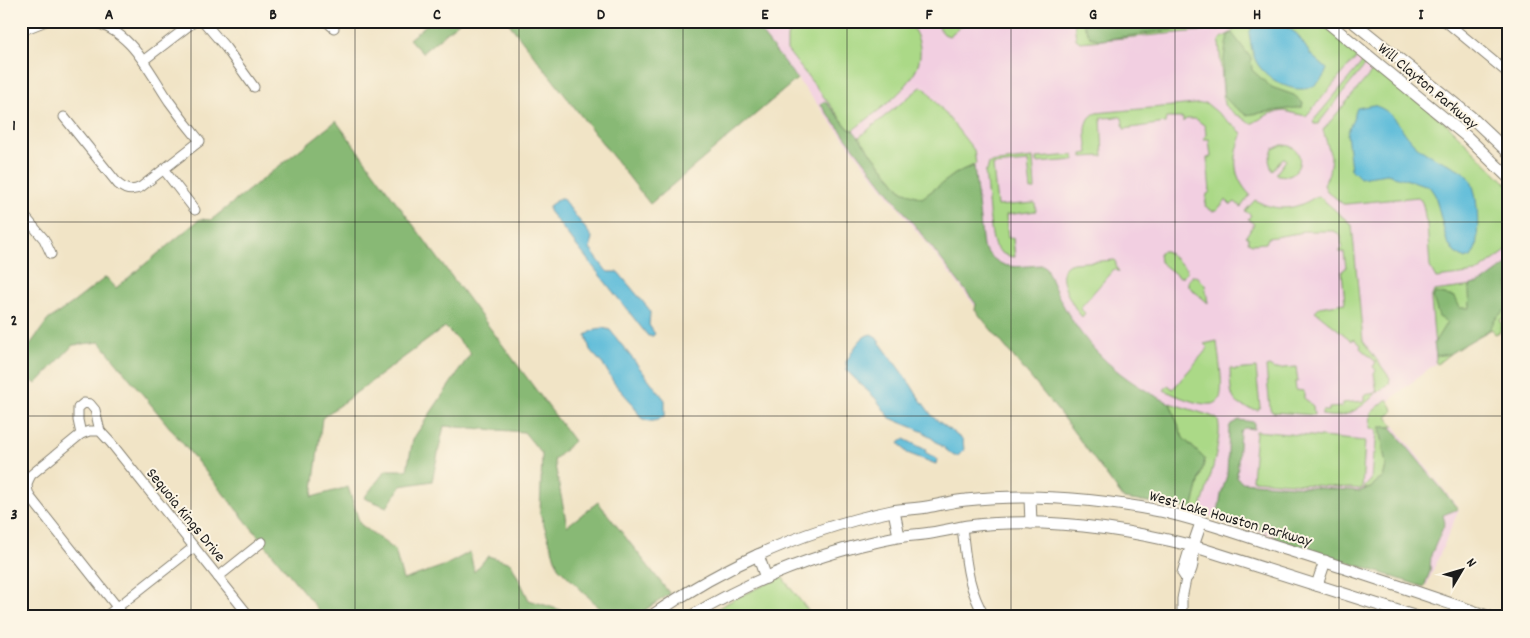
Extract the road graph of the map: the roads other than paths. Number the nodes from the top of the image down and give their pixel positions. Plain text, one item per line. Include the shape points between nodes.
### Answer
1 (46, 21) edge
2 (89, 21) edge
3 (195, 21) edge
4 (203, 21) edge
5 (326, 21) edge
6 (1326, 21) edge
7 (1352, 21) edge
8 (1446, 21) edge
9 (334, 28) dead end
10 (21, 31) edge
11 (144, 60) junction
12 (1507, 69) edge
13 (254, 87) dead end
14 (64, 117) dead end
15 (1509, 153) edge
16 (164, 170) junction
17 (1509, 178) edge
18 (195, 210) dead end
19 (21, 212) edge
20 (51, 254) dead end
21 (100, 431) junction
22 (85, 432) junction
23 (1030, 498) junction
24 (894, 511) junction
25 (1201, 522) junction
26 (1031, 523) junction
27 (962, 527) junction
28 (898, 536) junction
29 (262, 542) dead end
30 (1194, 546) junction
31 (194, 547) junction
32 (758, 556) junction
33 (1325, 561) junction
34 (218, 577) junction
35 (766, 578) junction
36 (1317, 585) junction
37 (118, 607) junction
38 (105, 617) edge
39 (125, 617) edge
40 (250, 617) edge
41 (650, 617) edge
42 (690, 617) edge
43 (985, 617) edge
44 (1182, 617) edge
45 (1417, 617) edge
46 (1489, 617) edge

1 - 10 street
2 - 11 street via 114,31
3 - 11 street
4 - 13 street
5 - 9 street
6 - 17 main road, Will Clayton Parkway via 1466,136
7 - 15 main road, Will Clayton Parkway via 1470,116
8 - 12 street
11 - 16 street via 200,141
14 - 16 street via 118,184 128,190 141,187
16 - 18 street
19 - 20 street via 44,238
21 - 22 street
21 - 22 street, Sequoia Kings Drive via 95,410 84,403 78,408 78,420
21 - 31 street, Sequoia Kings Drive
22 - 37 street via 31,475 27,491
23 - 24 main road, West Lake Houston Parkway via 968,500
23 - 25 main road, West Lake Houston Parkway via 1078,499 1130,506
23 - 26 main road
24 - 28 main road
24 - 32 main road, West Lake Houston Parkway via 825,529
25 - 30 main road
25 - 33 main road, West Lake Houston Parkway
26 - 27 main road
26 - 30 main road via 1126,531
27 - 28 main road
27 - 43 street via 967,573 976,602
28 - 35 main road via 834,552
29 - 34 street
30 - 36 main road
30 - 44 street via 1195,556 1182,599
31 - 34 street, Sequoia Kings Drive
31 - 37 street
32 - 35 main road
32 - 41 main road, West Lake Houston Parkway via 725,570
33 - 36 main road
33 - 46 main road, West Lake Houston Parkway
34 - 40 street, Sequoia Kings Drive
35 - 42 main road
36 - 45 main road
37 - 38 street
37 - 39 street

